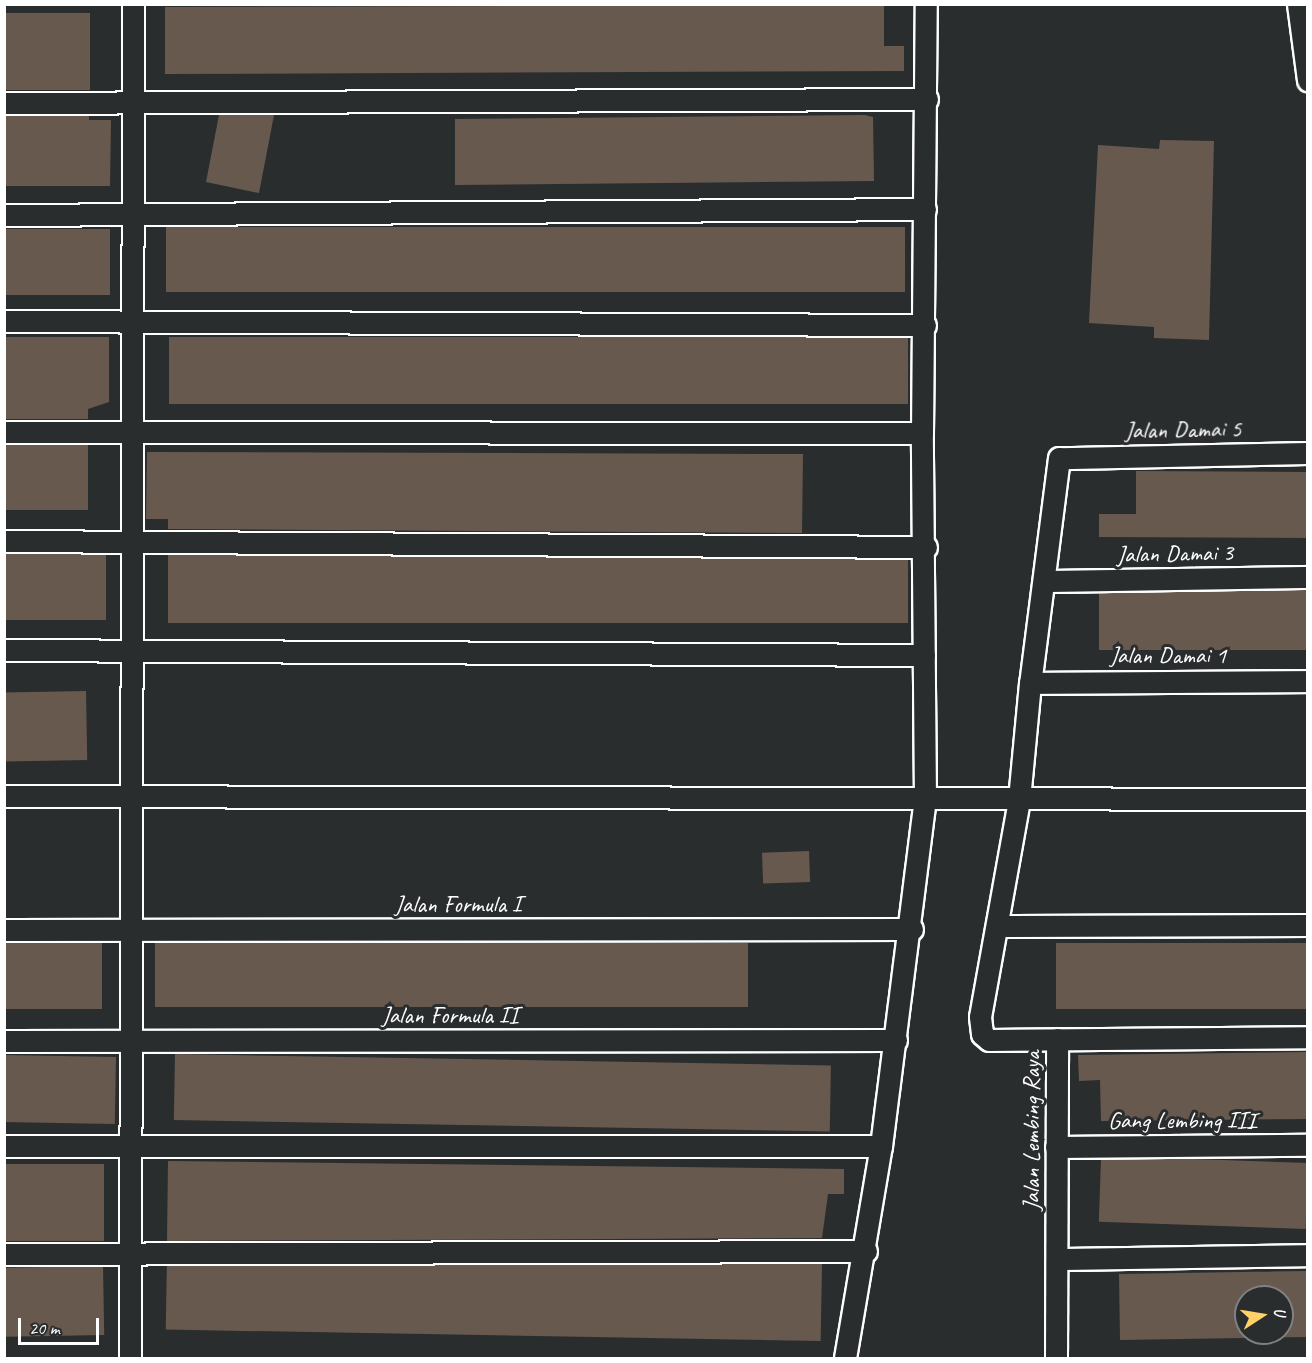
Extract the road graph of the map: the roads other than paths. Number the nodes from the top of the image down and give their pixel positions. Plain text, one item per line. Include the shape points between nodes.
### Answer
1 (133, 4) edge
2 (926, 4) edge
3 (1298, 4) edge
4 (1308, 80) edge
5 (927, 99) junction
6 (132, 101) junction
7 (4, 103) edge
8 (925, 209) junction
9 (132, 213) junction
10 (4, 215) edge
11 (134, 320) junction
12 (4, 321) edge
13 (925, 325) junction
14 (4, 432) edge
15 (131, 433) junction
16 (922, 433) junction
17 (1308, 453) edge
18 (1059, 458) joint
19 (4, 540) edge
20 (131, 542) junction
21 (926, 546) junction
22 (1308, 577) edge
23 (1044, 581) junction
24 (4, 650) edge
25 (131, 651) junction
26 (924, 655) junction
27 (1308, 681) edge
28 (1030, 683) junction
29 (4, 796) edge
30 (130, 796) junction
31 (925, 799) junction
32 (1308, 799) edge
33 (1019, 800) junction
34 (1308, 925) edge
35 (998, 926) junction
36 (912, 929) junction
37 (4, 930) edge
38 (130, 931) junction
39 (1308, 1037) edge
40 (1057, 1039) junction
41 (896, 1040) junction
42 (4, 1041) edge
43 (130, 1042) junction
44 (1308, 1145) edge
45 (4, 1146) edge
46 (881, 1146) junction
47 (130, 1147) junction
48 (1056, 1147) junction
49 (866, 1251) junction
50 (4, 1254) edge
51 (129, 1255) junction
52 (1308, 1256) edge
53 (1058, 1259) junction
54 (130, 1359) edge
55 (845, 1359) edge
56 (1056, 1359) edge

1 - 6 street
2 - 5 street
3 - 4 street
5 - 6 street
5 - 8 street
6 - 7 street
6 - 9 street
8 - 9 street
8 - 13 street
9 - 10 street
9 - 11 street
11 - 12 street
11 - 13 street
11 - 15 street
13 - 16 street
14 - 15 street
15 - 16 street
15 - 20 street
16 - 21 street
17 - 18 street, Jalan Damai 5
18 - 23 street, Jalan Lembing Raya
19 - 20 street
20 - 21 street
20 - 25 street
21 - 26 street
22 - 23 street, Jalan Damai 3
23 - 28 street, Jalan Lembing Raya
24 - 25 street
25 - 26 street
25 - 30 street
26 - 31 street
27 - 28 street, Jalan Damai 1
28 - 33 street, Jalan Lembing Raya
29 - 30 street
30 - 31 street
30 - 38 street
31 - 33 street
31 - 36 street
32 - 33 street
33 - 35 street, Jalan Lembing Raya
34 - 35 street
35 - 40 street, Jalan Lembing Raya via 980,1017 982,1034 989,1040
36 - 38 street, Jalan Formula I
36 - 41 street
37 - 38 street, Jalan Formula I
38 - 43 street
39 - 40 street
40 - 48 street, Jalan Lembing Raya
41 - 43 street, Jalan Formula II
41 - 46 street
42 - 43 street, Jalan Formula II
43 - 47 street
44 - 48 street, Gang Lembing III
45 - 47 street
46 - 47 street
46 - 49 street
47 - 51 street
48 - 53 street, Jalan Lembing Raya
49 - 51 street
49 - 55 street
50 - 51 street
51 - 54 street
52 - 53 street
53 - 56 street, Jalan Lembing Raya

